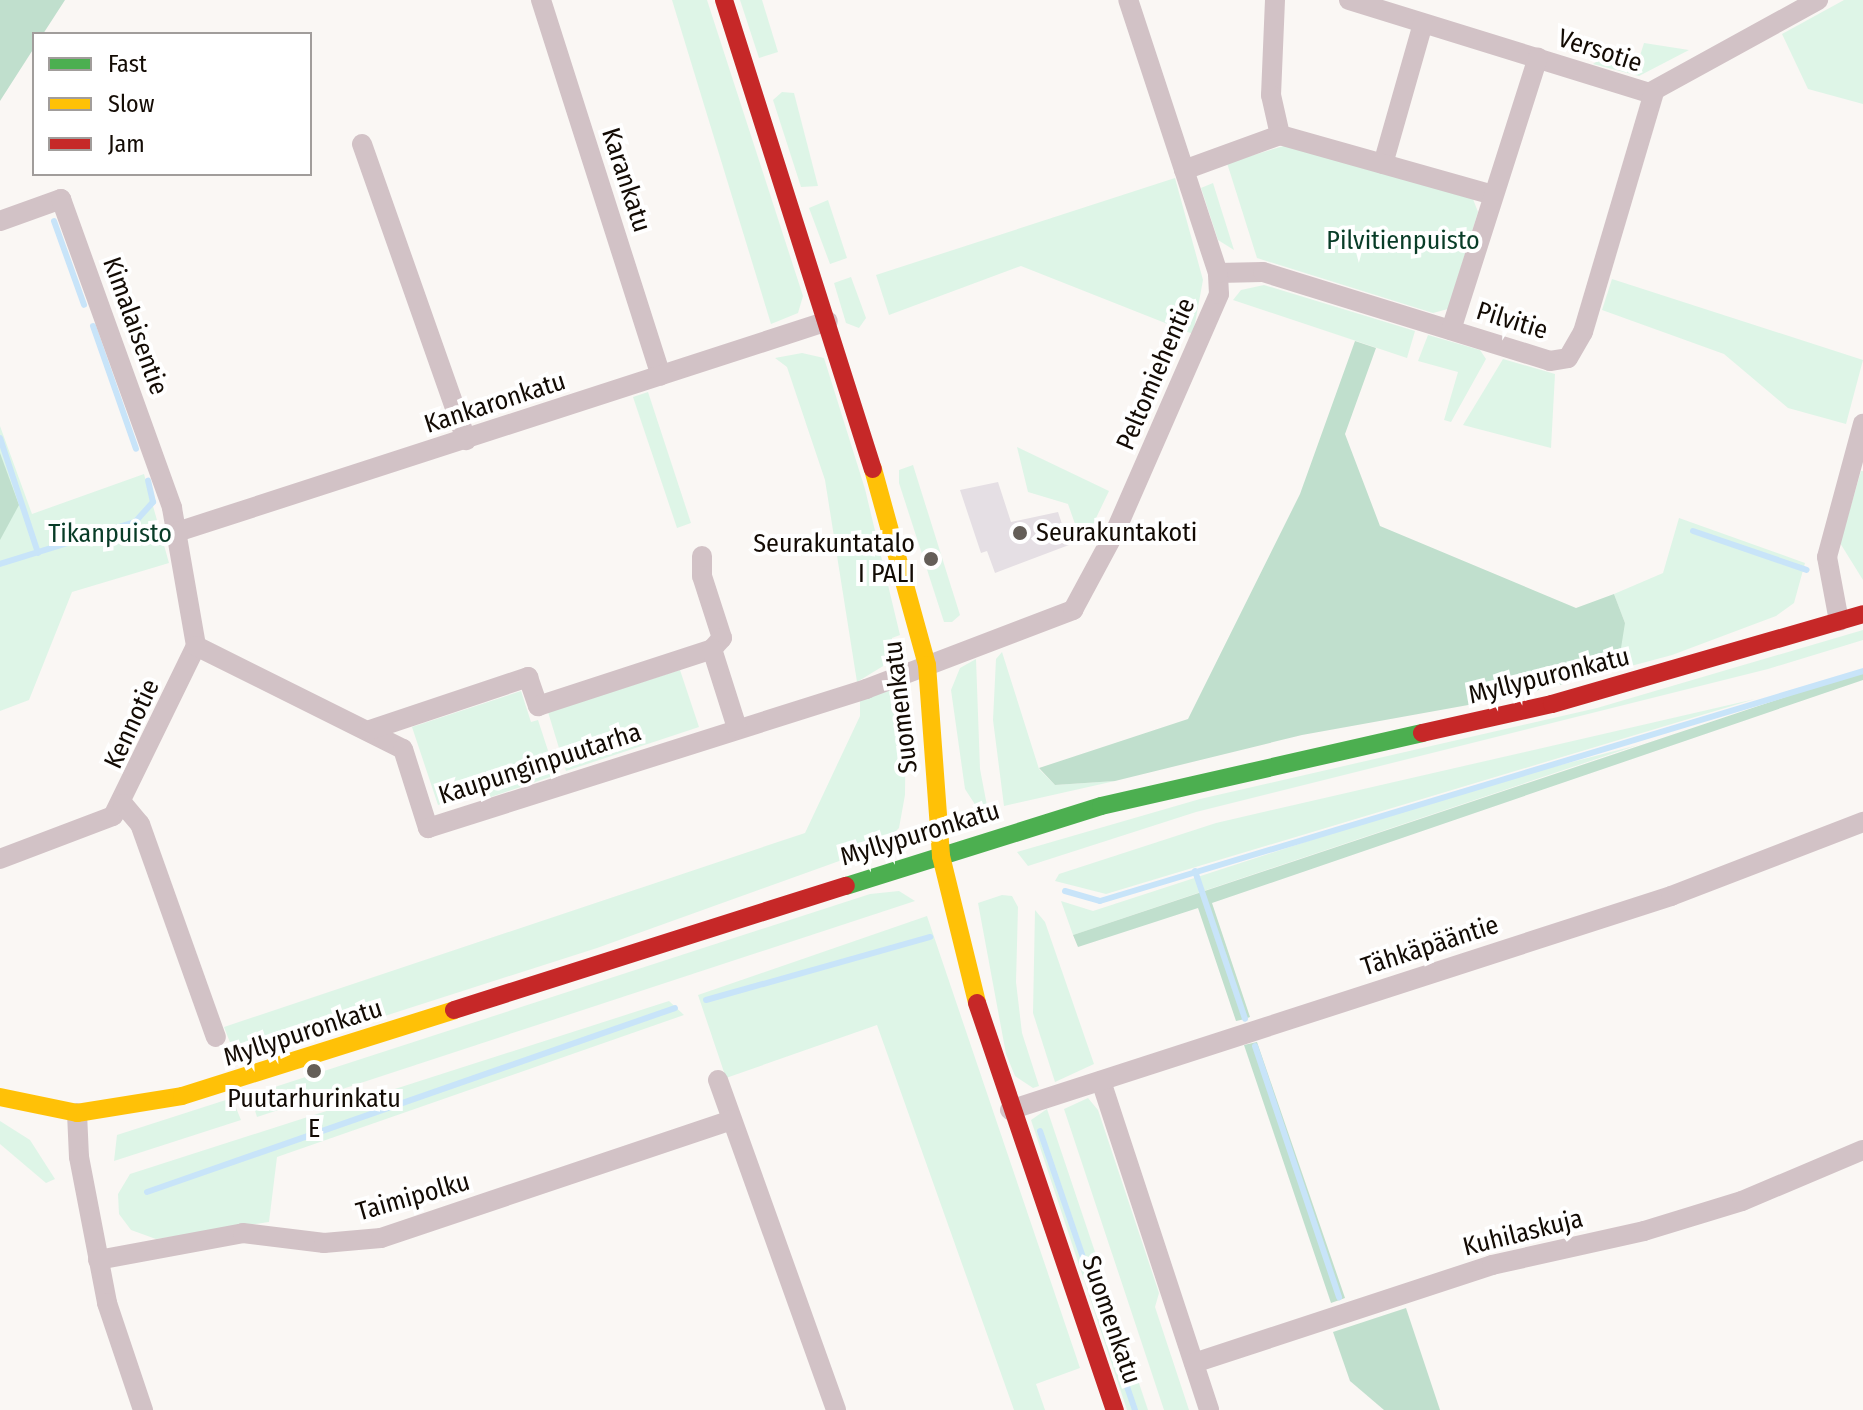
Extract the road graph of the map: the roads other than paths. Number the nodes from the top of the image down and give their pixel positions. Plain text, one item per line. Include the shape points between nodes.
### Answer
1 (541, 0) edge
2 (724, 0) edge
3 (1128, 0) edge
4 (1275, 0) edge
5 (1349, 0) edge
6 (1818, 0) edge
7 (1423, 24) junction
8 (1538, 58) junction
9 (1654, 93) junction
10 (1280, 135) junction
11 (362, 144) dead end
12 (1383, 164) junction
13 (1184, 170) junction
14 (1493, 195) junction
15 (0, 221) edge
16 (1218, 273) junction
17 (828, 321) junction
18 (1451, 330) junction
19 (661, 375) junction
20 (1863, 424) edge
21 (466, 440) junction
22 (177, 532) junction
23 (702, 556) dead end
24 (1863, 614) edge
25 (1839, 621) junction
26 (196, 646) junction
27 (712, 649) junction
28 (927, 665) junction
29 (737, 728) junction
30 (370, 730) junction
31 (123, 804) junction
32 (1863, 822) edge
33 (941, 856) junction
34 (0, 859) edge
35 (216, 1037) dead end
36 (718, 1080) dead end
37 (1101, 1081) junction
38 (0, 1097) edge
39 (1010, 1110) junction
40 (77, 1113) junction
41 (732, 1120) junction
42 (1863, 1150) edge
43 (98, 1260) junction
44 (1194, 1363) junction
45 (143, 1410) edge
46 (836, 1410) edge
47 (1115, 1410) edge
48 (1209, 1410) edge

1 - 19 street, Karankatu
2 - 17 street, Suomenkatu
3 - 13 street, Peltomiehentie
4 - 10 street via 1271,95
5 - 7 street, Versotie
6 - 9 street, Versotie
7 - 8 street, Versotie
7 - 12 street
8 - 9 street, Versotie
8 - 14 street
9 - 18 street, Pilvitie via 1571,356 1550,361
10 - 12 street
10 - 13 street
11 - 21 street
12 - 14 street
13 - 16 street, Peltomiehentie
14 - 18 street
15 - 22 street, Kimalaisentie via 61,199
16 - 18 street, Pilvitie via 1263,272
16 - 28 street, Peltomiehentie via 1213,314 1082,601 1066,615
17 - 19 street, Kankaronkatu
17 - 28 street, Suomenkatu
19 - 21 street, Kankaronkatu
20 - 25 street via 1827,557
21 - 22 street, Kankaronkatu
22 - 26 street
23 - 27 street via 702,576 722,638
24 - 25 street, Myllypuronkatu
25 - 33 street, Myllypuronkatu via 1603,691 1189,783
26 - 30 street, Kaupunginpuutarha
26 - 31 street, Kennotie
27 - 29 street
27 - 30 street via 538,706 528,677
28 - 29 street, Kaupunginpuutarha
28 - 33 street, Suomenkatu
29 - 30 street, Kaupunginpuutarha via 428,828 403,749
31 - 34 street, Kennotie via 103,821
31 - 35 street via 140,824
32 - 37 street, Tähkäpääntie via 1671,896
33 - 39 street, Suomenkatu
33 - 40 street, Myllypuronkatu via 234,1083 141,1107
36 - 41 street
37 - 39 street, Tähkäpääntie
37 - 44 street
38 - 40 street, Myllypuronkatu
39 - 47 street, Suomenkatu
40 - 43 street via 79,1157
41 - 43 street, Taimipolku via 381,1238 324,1243 243,1233
41 - 46 street
42 - 44 street, Kuhilaskuja via 1742,1201 1644,1231 1492,1265
43 - 45 street
44 - 48 street

